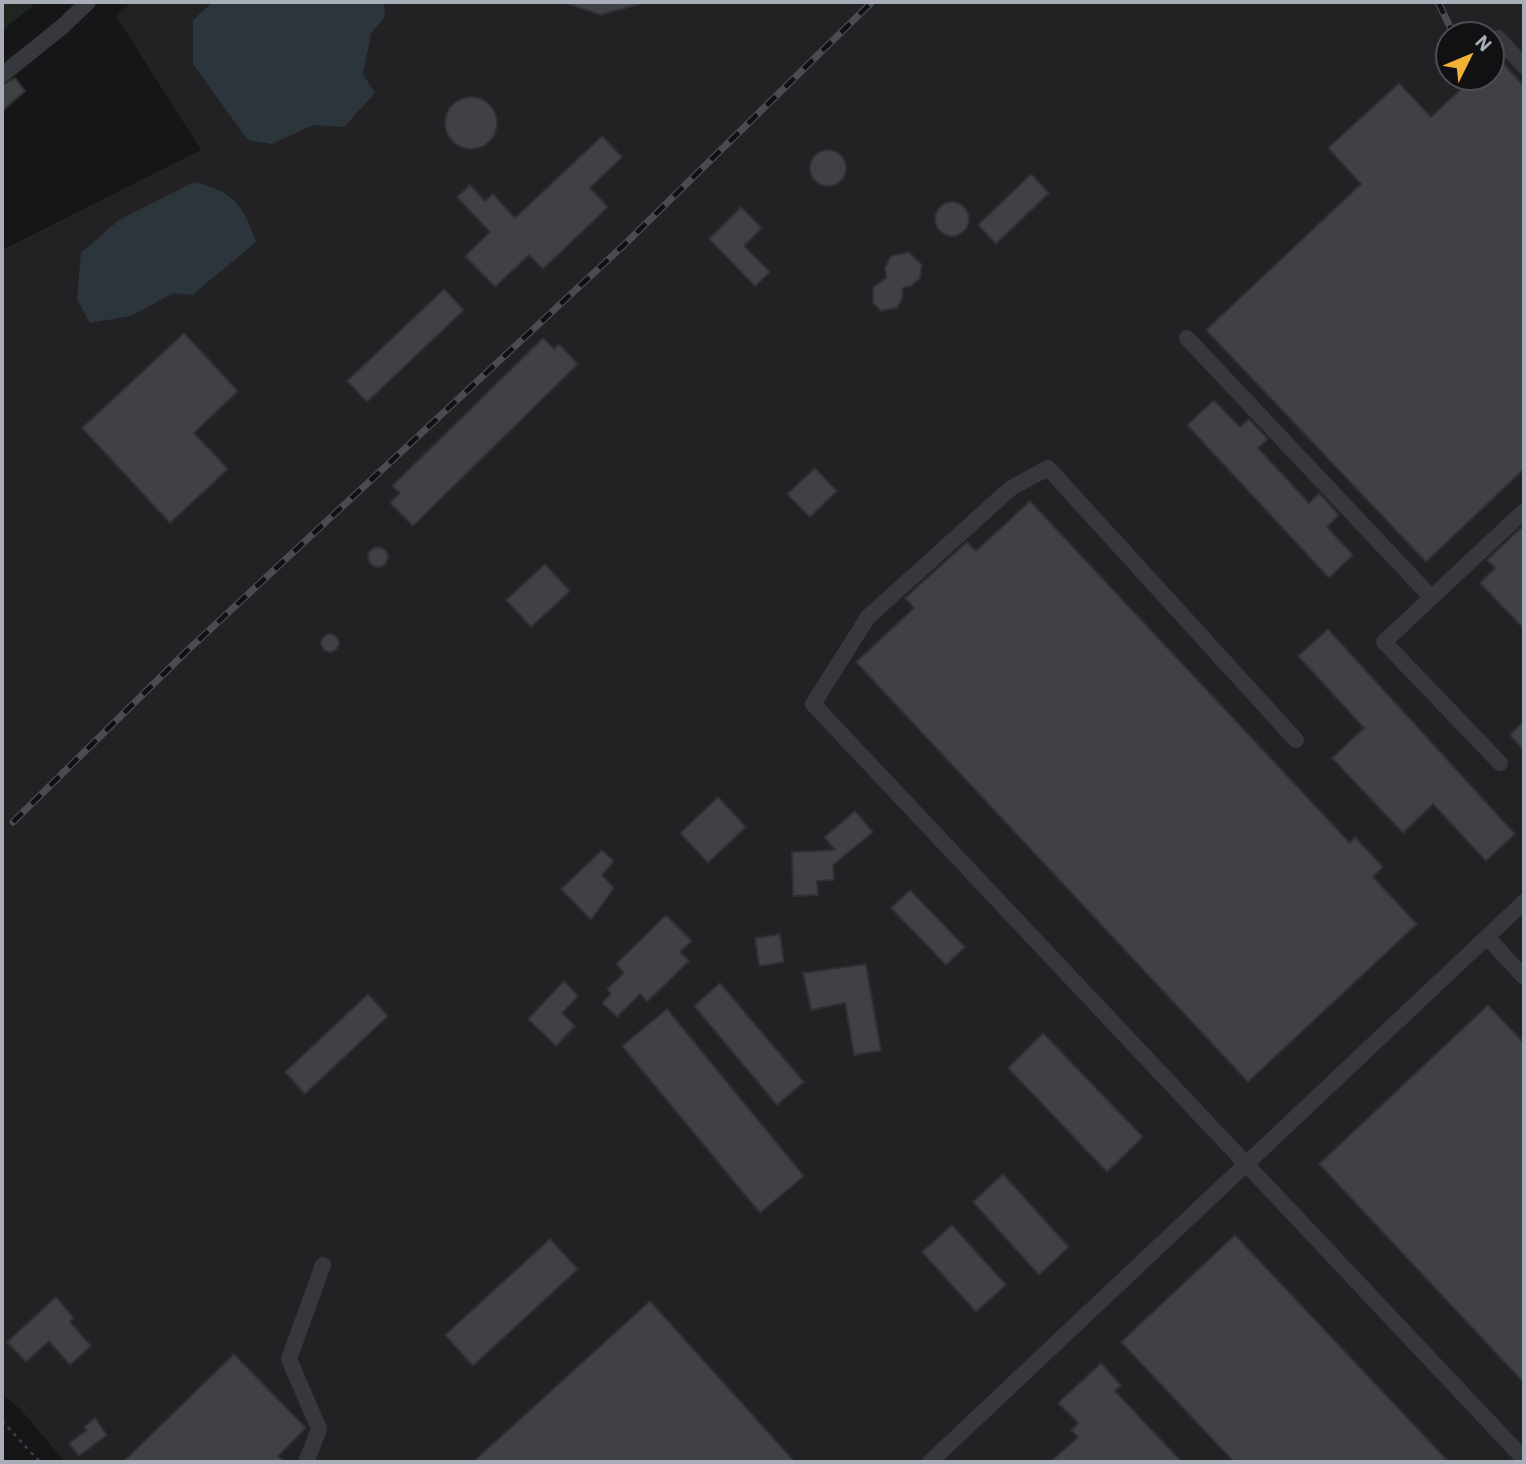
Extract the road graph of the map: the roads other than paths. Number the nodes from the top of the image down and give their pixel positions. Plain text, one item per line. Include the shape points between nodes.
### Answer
1 (88, 2) edge
2 (1505, 46) edge
3 (1524, 66) edge
4 (2, 75) edge
5 (1187, 338) dead end
6 (1524, 511) edge
7 (1431, 597) junction
8 (1296, 740) dead end
9 (1500, 764) dead end
10 (1524, 902) edge
11 (1487, 937) junction
12 (1524, 977) edge
13 (1246, 1164) junction
14 (323, 1265) dead end
15 (1524, 1459) edge
16 (306, 1462) edge
17 (930, 1462) edge

1 - 4 lane
2 - 3 lane
5 - 7 lane
6 - 7 lane
7 - 9 lane via 1384,642
8 - 13 lane via 1048,468 1011,488 868,617 813,704
10 - 11 lane
11 - 12 lane
11 - 13 lane
13 - 15 lane
13 - 17 lane
14 - 16 lane via 289,1359 319,1429

